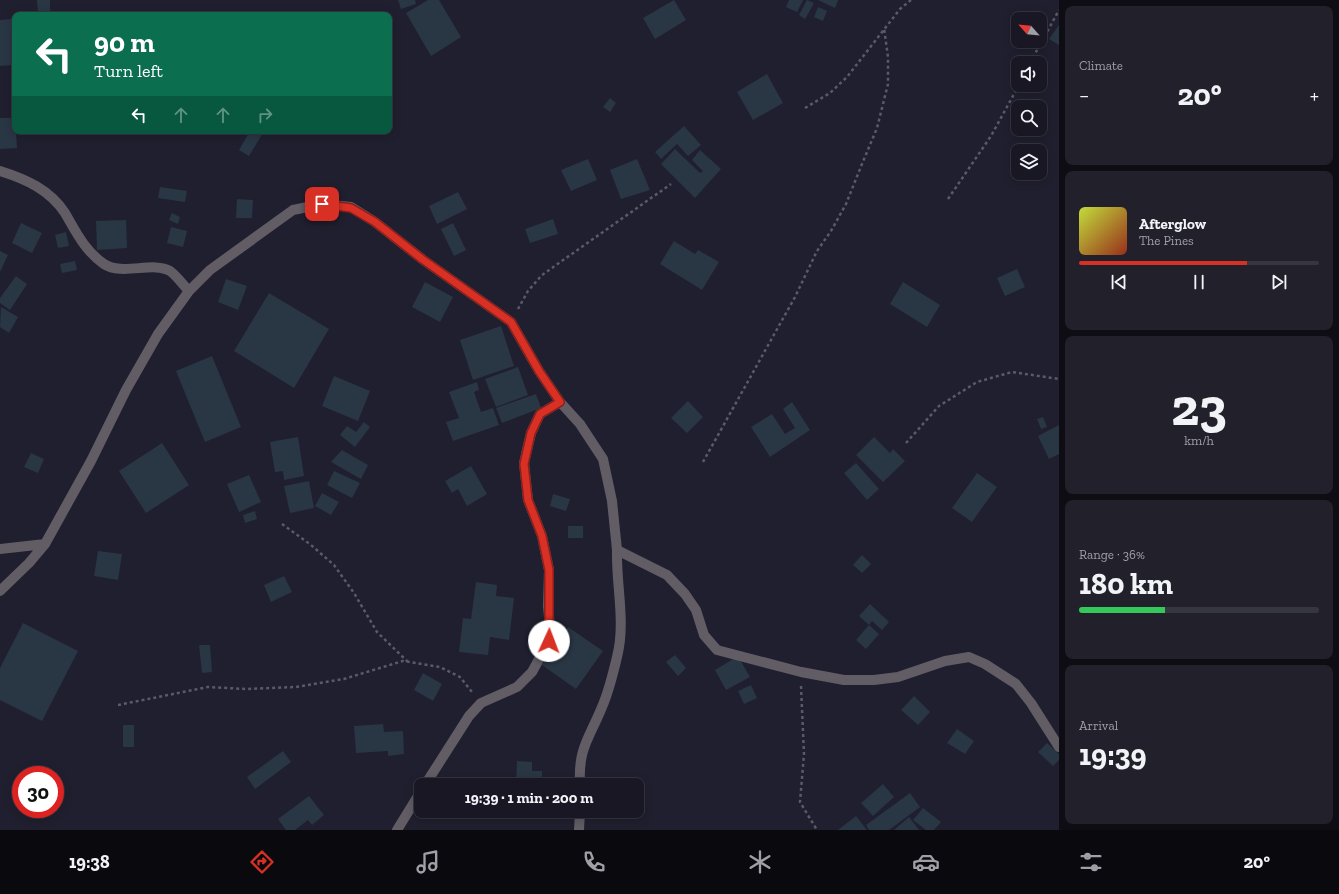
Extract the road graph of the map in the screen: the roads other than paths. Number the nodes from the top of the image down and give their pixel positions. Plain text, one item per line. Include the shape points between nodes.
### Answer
1 (0, 171) edge
2 (189, 291) junction
3 (560, 402) junction
4 (45, 544) junction
5 (0, 549) edge
6 (617, 550) junction
7 (0, 591) edge
8 (1059, 747) edge
9 (429, 778) edge
10 (580, 778) edge
11 (414, 802) edge
12 (580, 818) edge
13 (397, 830) edge
14 (579, 830) edge

1 - 2 street via 43,189 64,212 90,253 105,265 128,270 153,268 169,271
2 - 3 street via 210,270 293,210 322,204 351,208 375,222 511,322
2 - 4 street via 158,334 126,390 88,468
3 - 6 street via 580,424 603,459 612,501
3 - 9 street via 540,414 531,433 524,464 528,500 542,536 549,570 549,641 532,672 517,687 480,703
4 - 5 street
4 - 7 street via 29,564
6 - 8 street via 667,575 696,610 704,635 717,650 801,672 844,680 898,677 945,661 969,657 986,664 1016,684
6 - 10 street via 617,584 621,610 618,655 603,706 583,748
11 - 13 street
12 - 14 street

